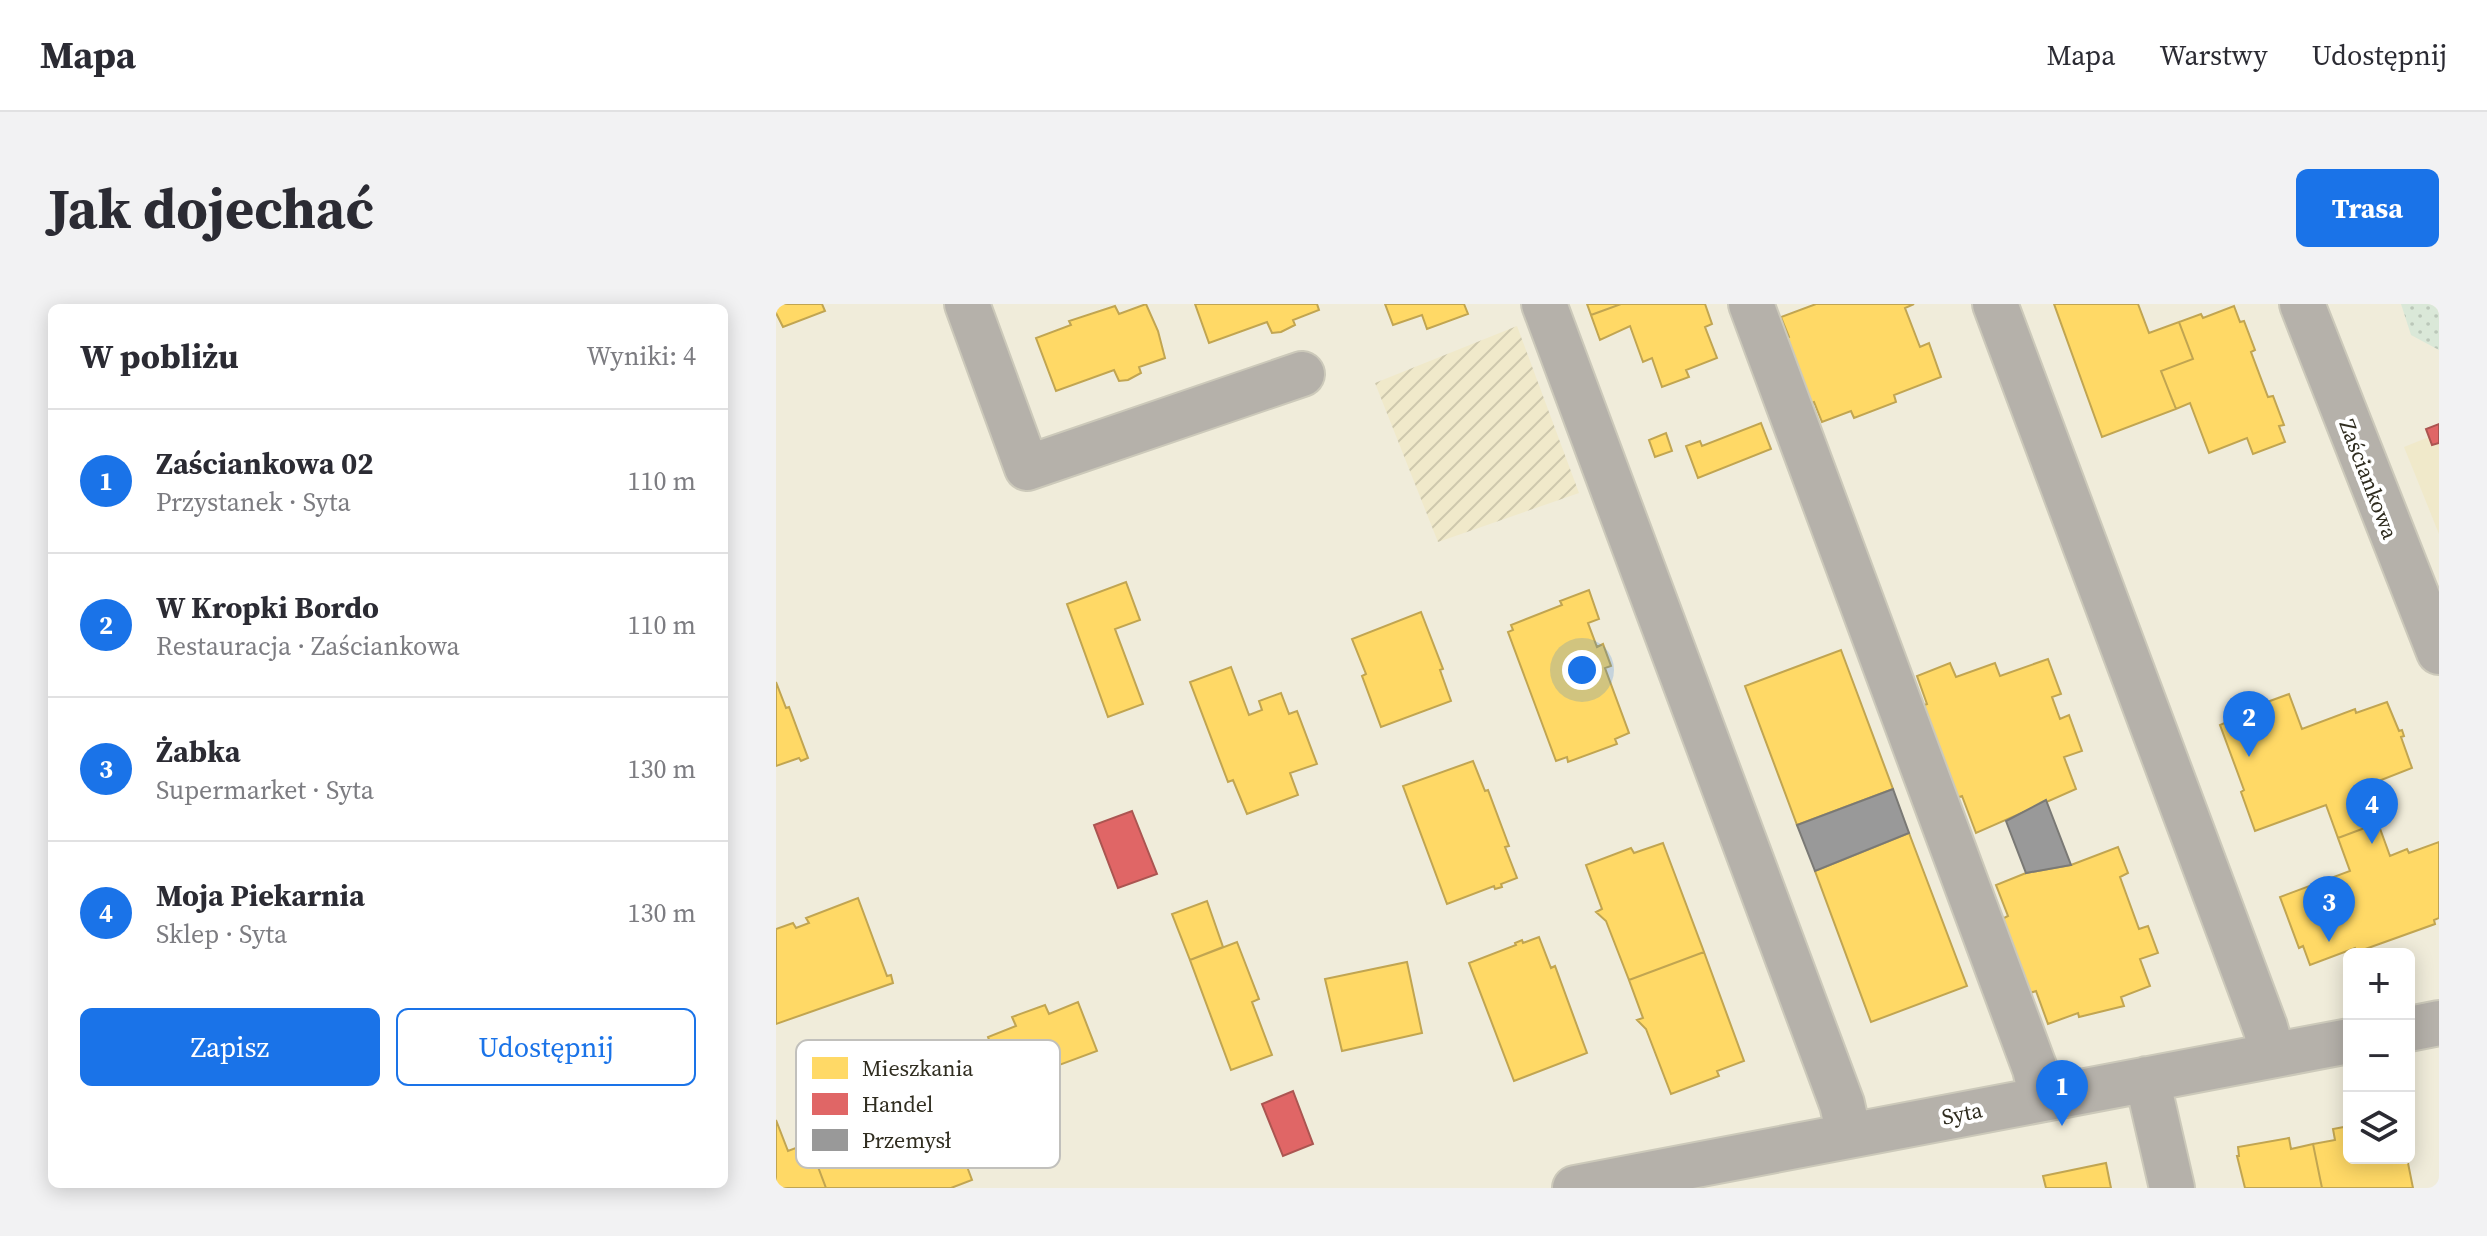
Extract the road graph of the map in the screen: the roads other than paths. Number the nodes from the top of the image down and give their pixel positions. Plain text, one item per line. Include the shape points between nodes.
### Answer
1 (967, 304) edge
2 (1544, 304) edge
3 (1751, 304) edge
4 (1995, 304) edge
5 (2302, 304) edge
6 (1302, 374) dead end
7 (2439, 652) edge
8 (2439, 1023) edge
9 (2415, 1028) edge
10 (2343, 1042) edge
11 (2273, 1055) junction
12 (2147, 1079) junction
13 (2042, 1099) junction
14 (1849, 1135) junction
15 (1662, 1180) edge
16 (1575, 1188) edge
17 (2172, 1188) edge

1 - 6 street via 1027,468
2 - 14 street
3 - 13 street
4 - 11 street
5 - 7 street, Zaściankowa
8 - 9 street
10 - 11 street, Syta
11 - 12 street, Syta
12 - 13 street, Syta
12 - 17 street
13 - 14 street, Syta
14 - 15 street, Syta
15 - 16 street, Syta

